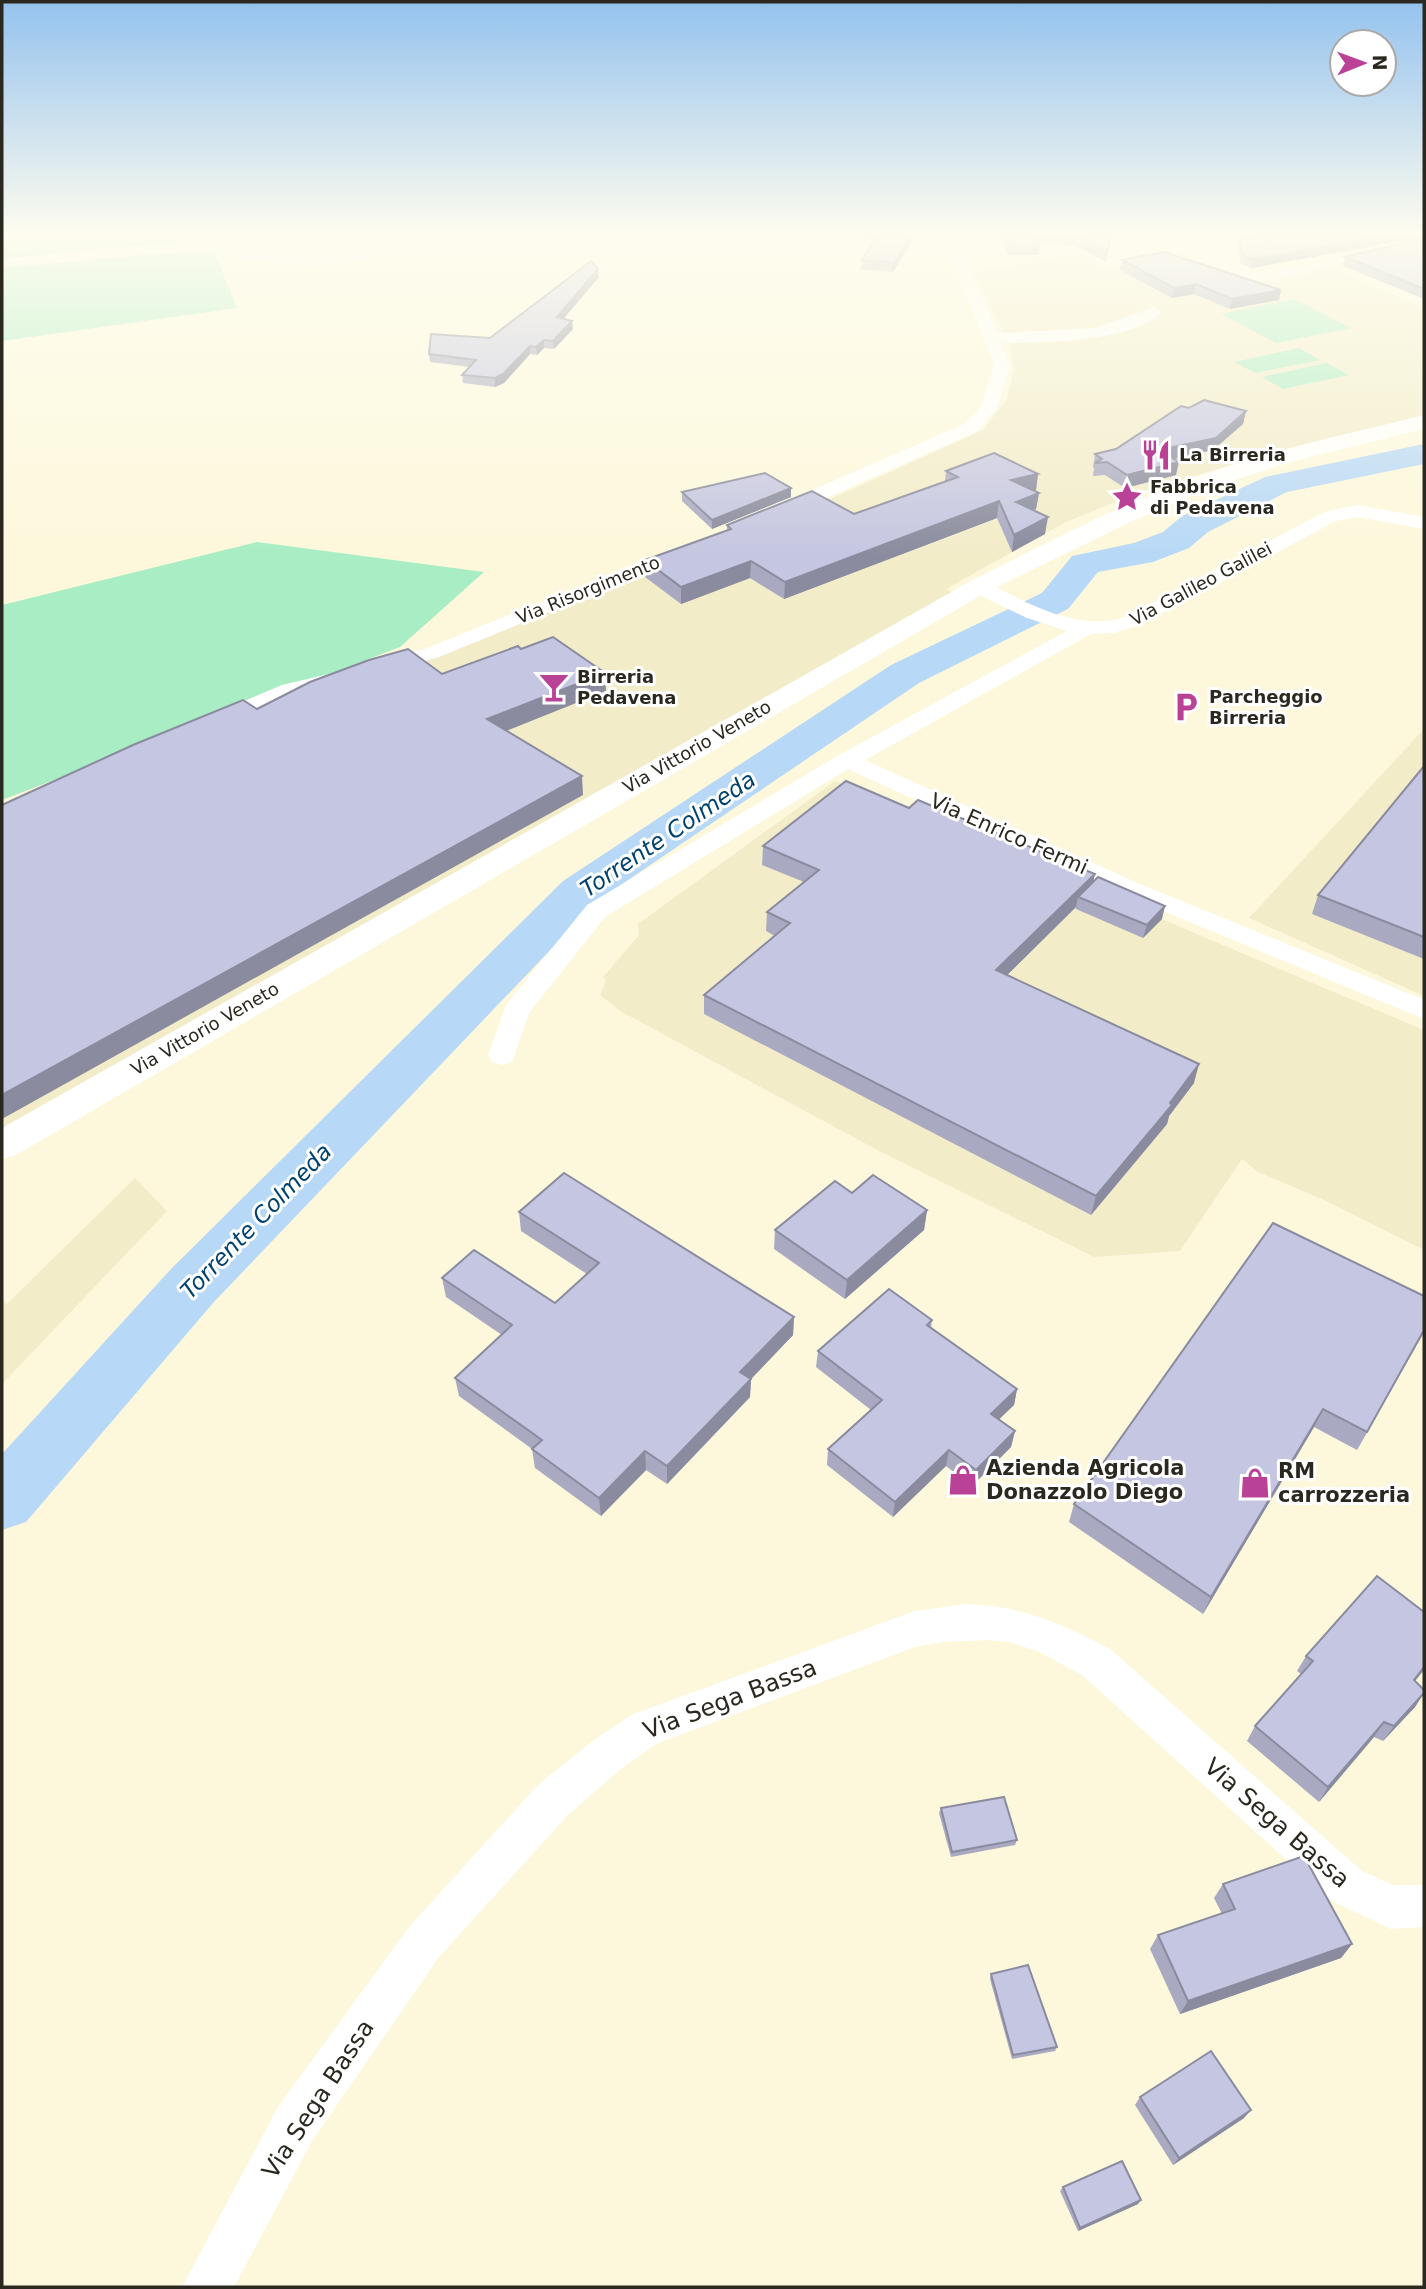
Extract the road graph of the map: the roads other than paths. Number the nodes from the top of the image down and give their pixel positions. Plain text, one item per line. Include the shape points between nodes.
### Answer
1 (993, 343) edge
2 (1424, 422) edge
3 (768, 516) edge
4 (1424, 523) edge
5 (704, 542) edge
6 (991, 593) junction
7 (1074, 626) junction
8 (202, 726) edge
9 (847, 760) junction
10 (1424, 1010) edge
11 (502, 1055) dead end
12 (2, 1145) edge
13 (1424, 1906) edge
14 (208, 2287) edge

1 - 3 street via 1002,365 998,383 989,408 970,428
2 - 6 main road, Via Vittorio Veneto via 1204,482 1106,523
4 - 7 street, Via Galileo Galilei via 1349,511 1307,527 1123,625
5 - 8 street, Via Risorgimento via 432,653 290,690
6 - 7 street, Via Galileo Galilei
6 - 12 main road, Via Vittorio Veneto
7 - 9 street
9 - 10 street, Via Enrico Fermi via 1126,887
9 - 11 street via 596,911 516,1011
13 - 14 street, Via Sega Bassa via 1391,1907 1347,1886 1096,1662 1067,1645 1023,1626 1000,1623 945,1623 915,1629 645,1729 553,1800 424,1942 295,2124

